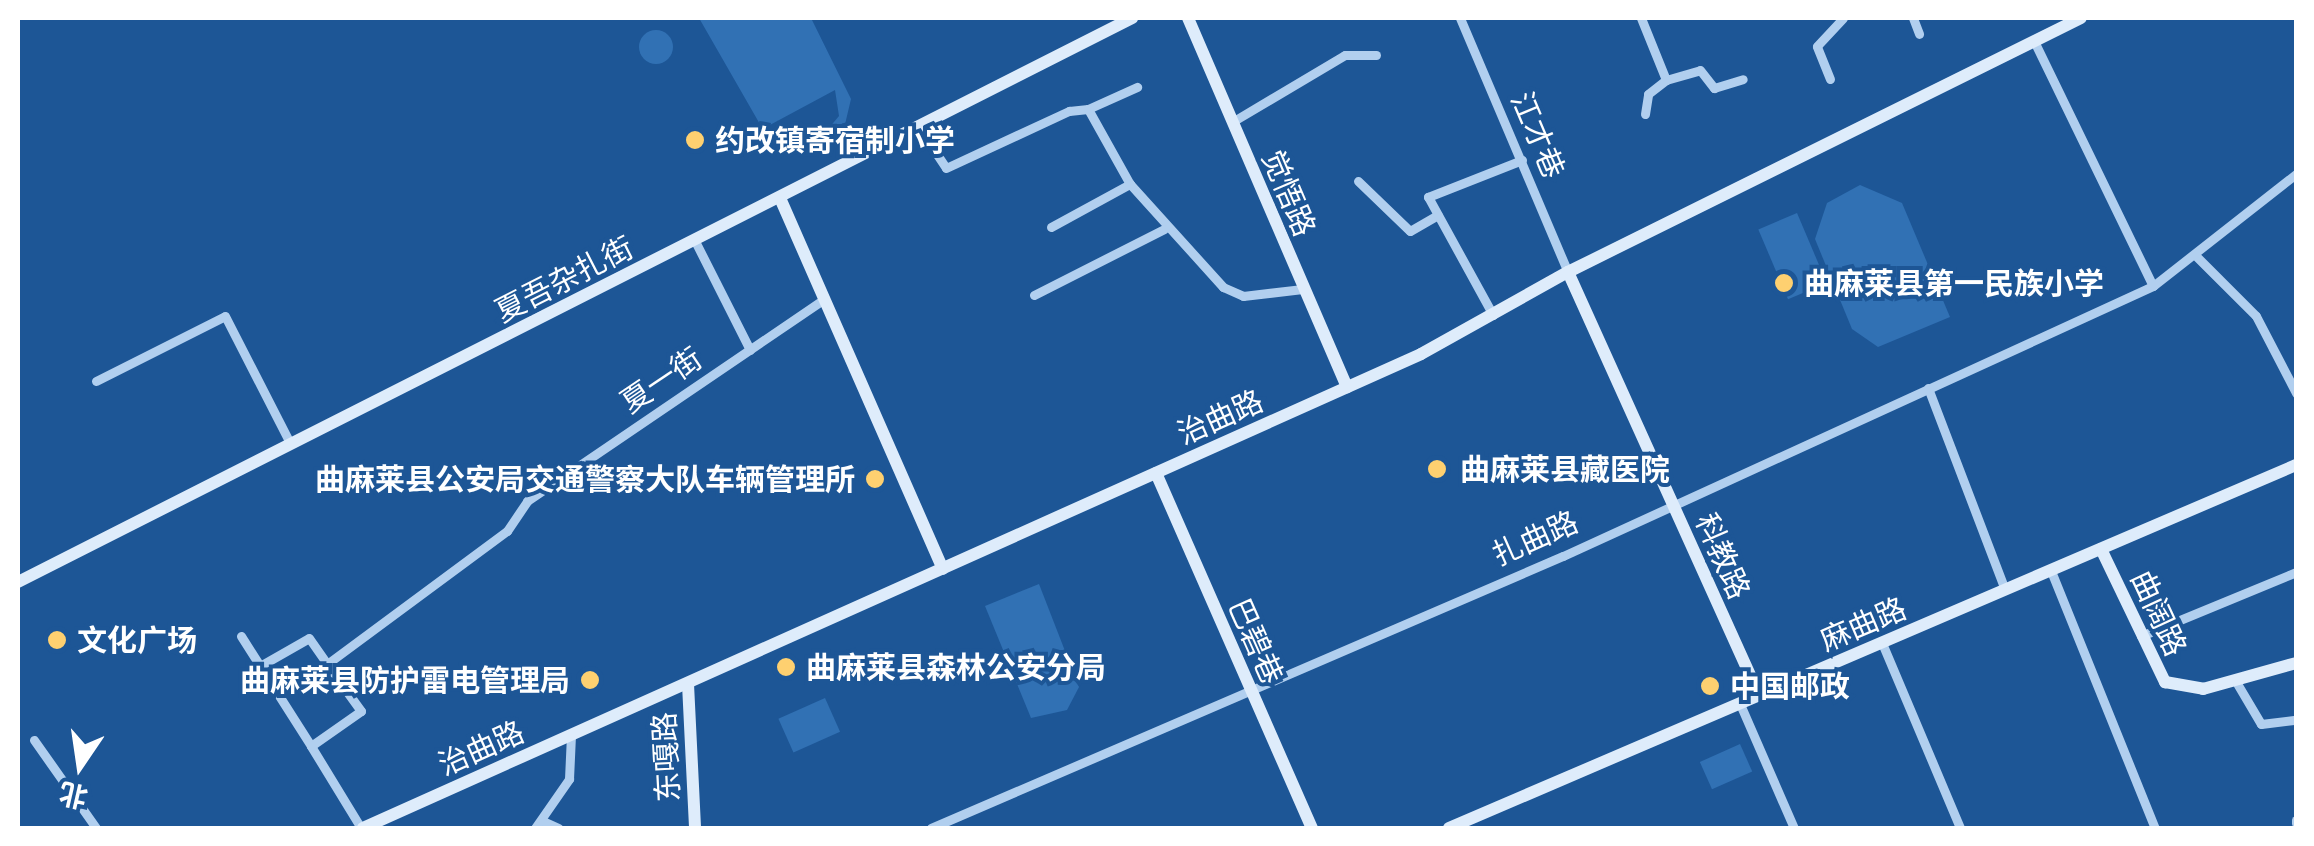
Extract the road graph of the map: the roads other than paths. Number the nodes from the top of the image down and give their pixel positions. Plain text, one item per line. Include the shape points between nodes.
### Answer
1 (1132, 18) edge
2 (1188, 18) edge
3 (1460, 18) edge
4 (1641, 18) edge
5 (1843, 18) edge
6 (1913, 18) edge
7 (2081, 18) edge
8 (1919, 34) dead end
9 (2034, 42) junction
10 (1376, 55) dead end
11 (1743, 78) dead end
12 (1830, 79) dead end
13 (1666, 80) junction
14 (1136, 87) dead end
15 (1088, 110) junction
16 (1644, 114) dead end
17 (1232, 122) junction
18 (918, 126) junction
19 (1522, 160) junction
20 (2296, 174) edge
21 (1358, 182) dead end
22 (1130, 184) junction
23 (780, 198) junction
24 (1438, 215) junction
25 (1052, 227) dead end
26 (1164, 229) junction
27 (695, 240) junction
28 (2197, 256) junction
29 (1568, 272) junction
30 (2154, 286) junction
31 (1303, 289) junction
32 (1034, 296) dead end
33 (823, 300) junction
34 (1493, 316) junction
35 (750, 350) junction
36 (96, 380) dead end
37 (1347, 387) junction
38 (1928, 388) junction
39 (2296, 393) edge
40 (290, 443) junction
41 (2296, 465) edge
42 (1156, 473) junction
43 (1671, 502) junction
44 (2101, 549) junction
45 (943, 568) junction
46 (2051, 571) junction
47 (2296, 572) edge
48 (18, 582) edge
49 (2005, 590) junction
50 (241, 636) dead end
51 (2141, 636) junction
52 (1882, 643) junction
53 (2296, 663) edge
54 (327, 664) junction
55 (260, 666) junction
56 (2235, 680) junction
57 (688, 684) junction
58 (1250, 688) junction
59 (1759, 696) junction
60 (1740, 704) junction
61 (2296, 720) edge
62 (572, 735) junction
63 (34, 740) dead end
64 (311, 746) junction
65 (539, 825) edge
66 (96, 828) edge
67 (362, 828) edge
68 (558, 828) edge
69 (695, 828) edge
70 (931, 828) edge
71 (1312, 828) edge
72 (1449, 828) edge
73 (1794, 828) edge
74 (1960, 828) edge
75 (2156, 828) edge

1 - 18 main road, 夏吾杂扎街
2 - 17 main road, 觉悟路
3 - 19 street, 江才巷
4 - 13 street
5 - 12 street via 1817,46
6 - 8 street
7 - 9 main road, 治曲路
9 - 29 main road, 治曲路
9 - 30 street
10 - 17 street via 1345,55
11 - 13 street via 1714,88 1700,70
13 - 16 street via 1648,94
14 - 15 street
15 - 18 street via 1070,111 946,168
15 - 22 street
17 - 31 main road, 觉悟路
18 - 23 main road, 夏吾杂扎街
19 - 24 street via 1428,197
19 - 29 street, 江才巷
20 - 28 street, 扎曲路
21 - 24 street via 1410,230
22 - 25 street
22 - 26 street
23 - 27 main road, 夏吾杂扎街
23 - 33 main road
24 - 34 street
26 - 31 street via 1233,292
26 - 32 street
27 - 35 street
27 - 40 main road, 夏吾杂扎街
28 - 30 street, 扎曲路
28 - 39 street via 2256,316
29 - 34 main road, 治曲路
29 - 43 main road, 科教路
30 - 38 street, 扎曲路
31 - 37 main road, 觉悟路
33 - 35 street, 夏一街
33 - 45 main road
34 - 37 main road, 治曲路
35 - 54 street, 夏一街 via 527,502 507,532
36 - 40 street via 224,316
37 - 42 main road, 治曲路
38 - 43 street, 扎曲路
38 - 49 street
40 - 48 main road, 夏吾杂扎街
41 - 44 main road, 麻曲路
42 - 45 main road, 治曲路
42 - 58 main road, 巴碧巷
43 - 58 street, 扎曲路
43 - 59 main road, 科教路
44 - 46 main road, 麻曲路
44 - 51 main road, 曲阔路
45 - 57 main road, 治曲路
46 - 49 main road, 麻曲路
46 - 75 street
47 - 51 street
49 - 52 main road, 麻曲路
50 - 55 street
51 - 56 main road, 曲阔路 via 2165,682 2180,690
52 - 59 main road, 麻曲路
52 - 74 street
53 - 56 main road, 曲阔路
54 - 55 street via 309,638
54 - 64 street via 361,710
55 - 64 street
56 - 61 street via 2262,724
57 - 62 main road, 治曲路
57 - 69 main road, 东嘎路
58 - 70 street, 扎曲路
58 - 71 main road, 巴碧巷
59 - 60 main road, 麻曲路
60 - 72 main road, 麻曲路
60 - 73 street
62 - 65 street via 568,779
62 - 67 main road, 治曲路
63 - 66 street
64 - 67 street
65 - 68 street

